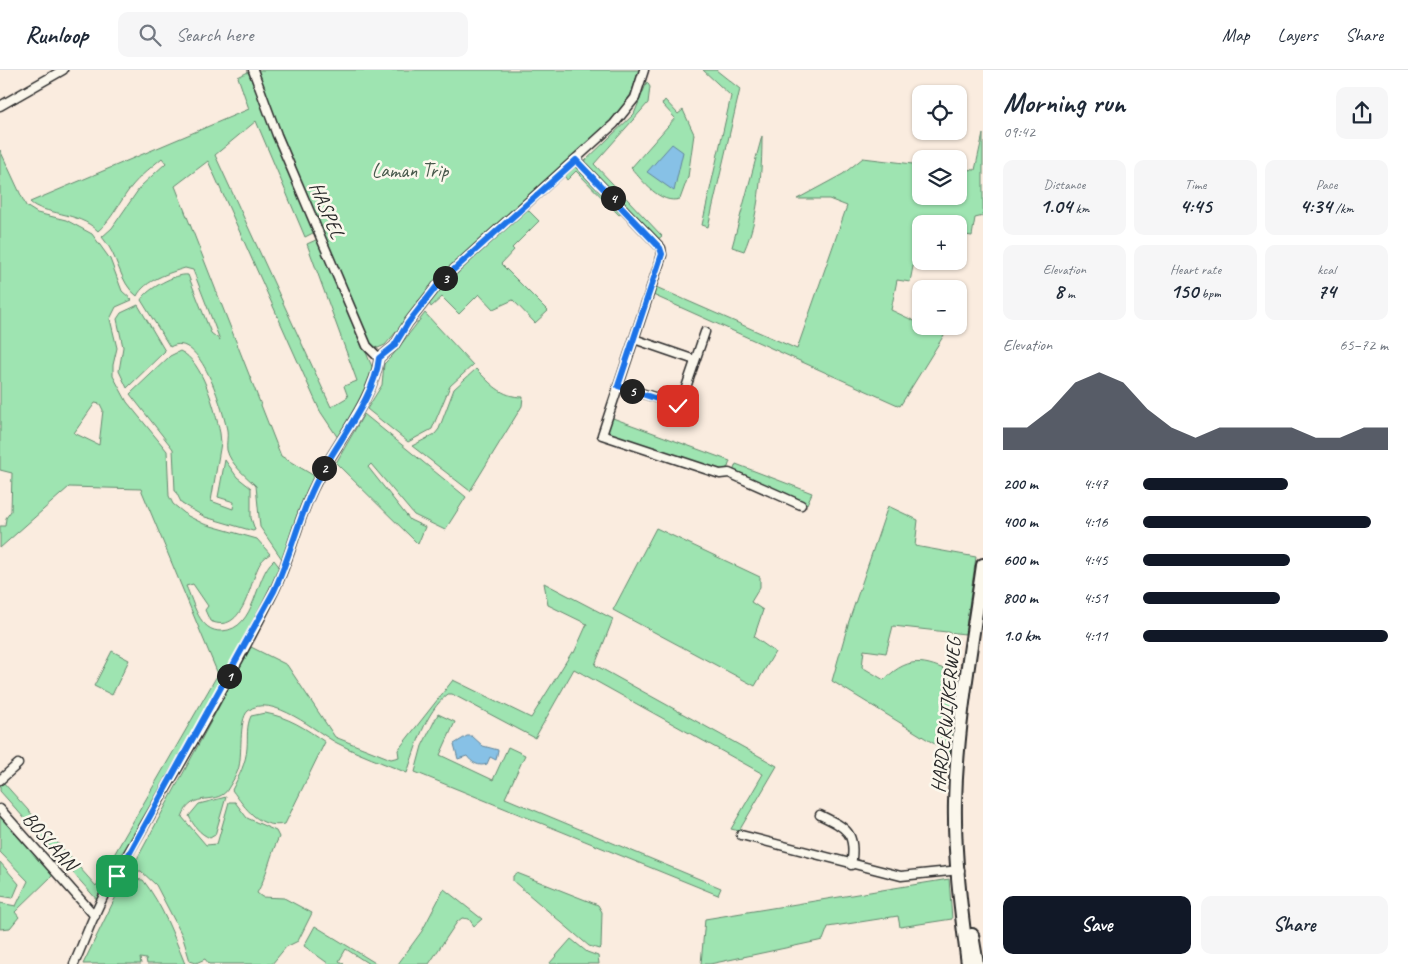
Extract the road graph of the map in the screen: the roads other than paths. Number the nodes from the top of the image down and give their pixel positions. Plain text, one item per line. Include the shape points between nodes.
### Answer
1 (63, 70) edge
2 (252, 70) edge
3 (644, 70) edge
4 (0, 106) edge
5 (576, 160) junction
6 (705, 332) dead end
7 (634, 340) junction
8 (379, 358) junction
9 (695, 360) junction
10 (618, 386) junction
11 (801, 505) dead end
12 (983, 565) edge
13 (983, 607) edge
14 (18, 764) dead end
15 (0, 780) edge
16 (0, 809) edge
17 (820, 815) dead end
18 (740, 835) dead end
19 (851, 865) junction
20 (960, 871) junction
21 (95, 916) junction
22 (74, 964) edge
23 (968, 964) edge
24 (977, 964) edge

1 - 4 street
2 - 8 street, HASPEL via 367,346
3 - 5 street via 636,98
5 - 7 street via 660,248 662,254
5 - 8 street via 440,282 394,346
6 - 9 street
7 - 9 street
7 - 10 street
8 - 21 street via 378,372 372,385 314,487 286,566 249,639
9 - 10 street via 678,406
10 - 11 street via 602,435 720,474 729,473
12 - 20 main road, HARDERWIJKERWEG via 958,754 955,802
13 - 20 main road, HARDERWIJKERWEG via 964,754
14 - 15 street
16 - 21 street, BOSLAAN
17 - 19 street via 850,834 853,842
18 - 19 street
19 - 20 street via 902,876
20 - 23 main road, HARDERWIJKERWEG
20 - 24 main road, HARDERWIJKERWEG
21 - 22 street

